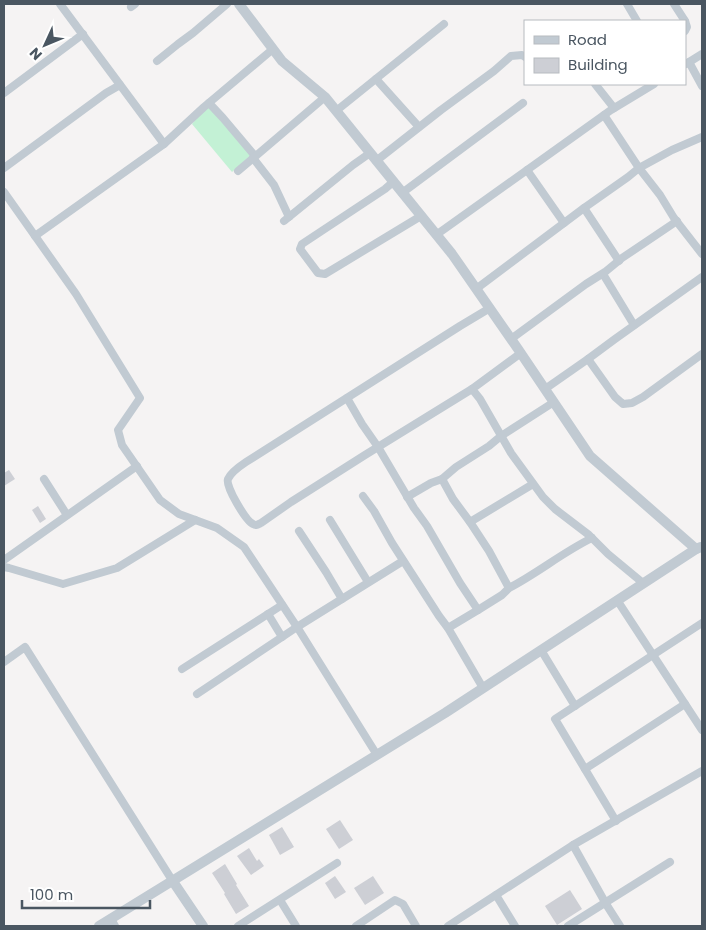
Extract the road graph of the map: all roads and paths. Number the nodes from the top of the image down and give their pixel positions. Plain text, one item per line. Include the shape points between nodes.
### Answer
1 (60, 4) edge
2 (227, 4) edge
3 (239, 4) edge
4 (627, 4) edge
5 (674, 4) edge
6 (636, 20) edge
7 (684, 20) edge
8 (444, 24) dead end
9 (83, 34) junction
10 (273, 49) junction
11 (702, 54) edge
12 (524, 56) edge
13 (157, 61) dead end
14 (687, 63) edge
15 (376, 79) junction
16 (120, 84) junction
17 (596, 85) edge
18 (652, 85) edge
19 (702, 86) edge
20 (4, 93) edge
21 (325, 98) junction
22 (209, 103) junction
23 (523, 103) dead end
24 (614, 108) junction
25 (336, 111) junction
26 (604, 115) junction
27 (420, 127) junction
28 (702, 137) edge
29 (164, 144) junction
30 (254, 157) junction
31 (373, 157) junction
32 (4, 168) edge
33 (639, 168) junction
34 (527, 170) junction
35 (238, 171) dead end
36 (393, 182) junction
37 (4, 192) edge
38 (402, 194) junction
39 (584, 208) junction
40 (421, 216) junction
41 (677, 221) junction
42 (564, 223) junction
43 (436, 235) junction
44 (35, 236) junction
45 (699, 245) edge
46 (702, 254) edge
47 (619, 261) junction
48 (602, 274) junction
49 (702, 277) edge
50 (476, 289) junction
51 (490, 308) junction
52 (634, 325) junction
53 (511, 339) junction
54 (521, 353) junction
55 (702, 354) edge
56 (588, 359) junction
57 (472, 389) junction
58 (545, 389) junction
59 (347, 398) junction
60 (554, 402) junction
61 (502, 436) junction
62 (378, 447) junction
63 (137, 466) junction
64 (442, 478) junction
65 (44, 479) dead end
66 (533, 484) junction
67 (363, 496) dead end
68 (407, 497) junction
69 (67, 515) junction
70 (195, 520) junction
71 (330, 520) dead end
72 (470, 522) junction
73 (299, 531) dead end
74 (592, 538) junction
75 (701, 547) edge
76 (4, 560) edge
77 (403, 561) junction
78 (4, 567) edge
79 (368, 582) junction
80 (644, 583) junction
81 (509, 588) junction
82 (342, 599) junction
83 (617, 600) junction
84 (282, 605) junction
85 (478, 610) junction
86 (268, 614) junction
87 (702, 623) edge
88 (297, 627) junction
89 (448, 628) junction
90 (282, 637) junction
91 (541, 650) junction
92 (653, 654) junction
93 (4, 662) edge
94 (182, 669) dead end
95 (483, 688) junction
96 (197, 694) dead end
97 (685, 704) junction
98 (575, 706) junction
99 (702, 730) edge
100 (377, 755) junction
101 (585, 769) junction
102 (702, 771) edge
103 (616, 821) junction
104 (573, 845) junction
105 (670, 862) dead end
106 (337, 863) dead end
107 (172, 880) junction
108 (496, 896) junction
109 (280, 900) junction
110 (606, 904) junction
111 (113, 923) edge
112 (99, 926) edge
113 (203, 926) edge
114 (238, 926) edge
115 (296, 926) edge
116 (356, 926) edge
117 (416, 926) edge
118 (448, 926) edge
119 (515, 926) edge
120 (568, 926) edge
121 (620, 926) edge

1 - 9 street
2 - 13 street
3 - 10 street
4 - 6 street
5 - 7 street
8 - 15 street
9 - 16 street
9 - 20 street
10 - 21 street via 282,61
10 - 22 street
11 - 14 street
12 - 27 street via 511,56
14 - 19 street
15 - 25 street
15 - 27 street
16 - 29 street
16 - 32 street
17 - 24 street
18 - 24 street
21 - 25 street
21 - 30 street
22 - 29 street
22 - 30 street
23 - 38 street
24 - 26 street
25 - 31 street
26 - 33 street
26 - 34 street
27 - 31 street
28 - 33 street
29 - 44 street
30 - 31 street via 274,185 286,219 353,165
30 - 35 street
31 - 36 street
33 - 39 street
33 - 41 street
34 - 42 street
34 - 43 street
36 - 38 street
36 - 40 street via 302,244 300,249 318,273 326,274
37 - 44 street
38 - 40 street
39 - 42 street
39 - 47 street
40 - 43 street
41 - 45 street
41 - 47 street
42 - 50 street
43 - 50 street
44 - 63 street via 76,294 140,398 118,430 122,445
45 - 46 street
47 - 48 street
48 - 52 street
48 - 53 street
49 - 52 street
50 - 51 street
51 - 53 street
51 - 59 street
52 - 56 street
53 - 54 street
54 - 57 street
54 - 58 street
55 - 56 street via 632,403 623,404
56 - 58 street
57 - 61 street
57 - 62 street
58 - 60 street
59 - 62 street
59 - 62 street via 258,453 231,475 228,483 243,513 251,524 260,524
60 - 61 street
60 - 75 street via 590,456
61 - 64 street
61 - 66 street
62 - 68 street
63 - 69 street
63 - 70 street via 160,500 179,514
64 - 68 street
64 - 72 street
65 - 69 street
66 - 72 street
66 - 74 street via 555,509
67 - 77 street
68 - 85 street
69 - 76 street
70 - 78 street via 117,568 63,584
70 - 84 street via 217,528 244,547
71 - 79 street
72 - 81 street
73 - 82 street
74 - 80 street
74 - 81 street
75 - 80 street
77 - 79 street
77 - 89 street
79 - 82 street
80 - 83 street
81 - 85 street
82 - 88 street
83 - 91 street
83 - 92 street
84 - 86 street
84 - 88 street
85 - 89 street
86 - 90 street
86 - 94 street
87 - 92 street
88 - 90 street
88 - 100 street
89 - 95 street
90 - 96 street
91 - 95 street
91 - 98 street
92 - 97 street
92 - 98 street
93 - 107 street via 25,647
95 - 100 street
97 - 99 street
97 - 101 street
98 - 101 street via 555,719
100 - 107 street
101 - 103 street
102 - 103 street
103 - 104 street
104 - 108 street
104 - 110 street
105 - 110 street
106 - 109 street
107 - 111 street
107 - 113 street
108 - 118 street
108 - 119 street
109 - 114 street
109 - 115 street
110 - 120 street
110 - 121 street
111 - 112 street
116 - 117 street via 395,900 403,904

